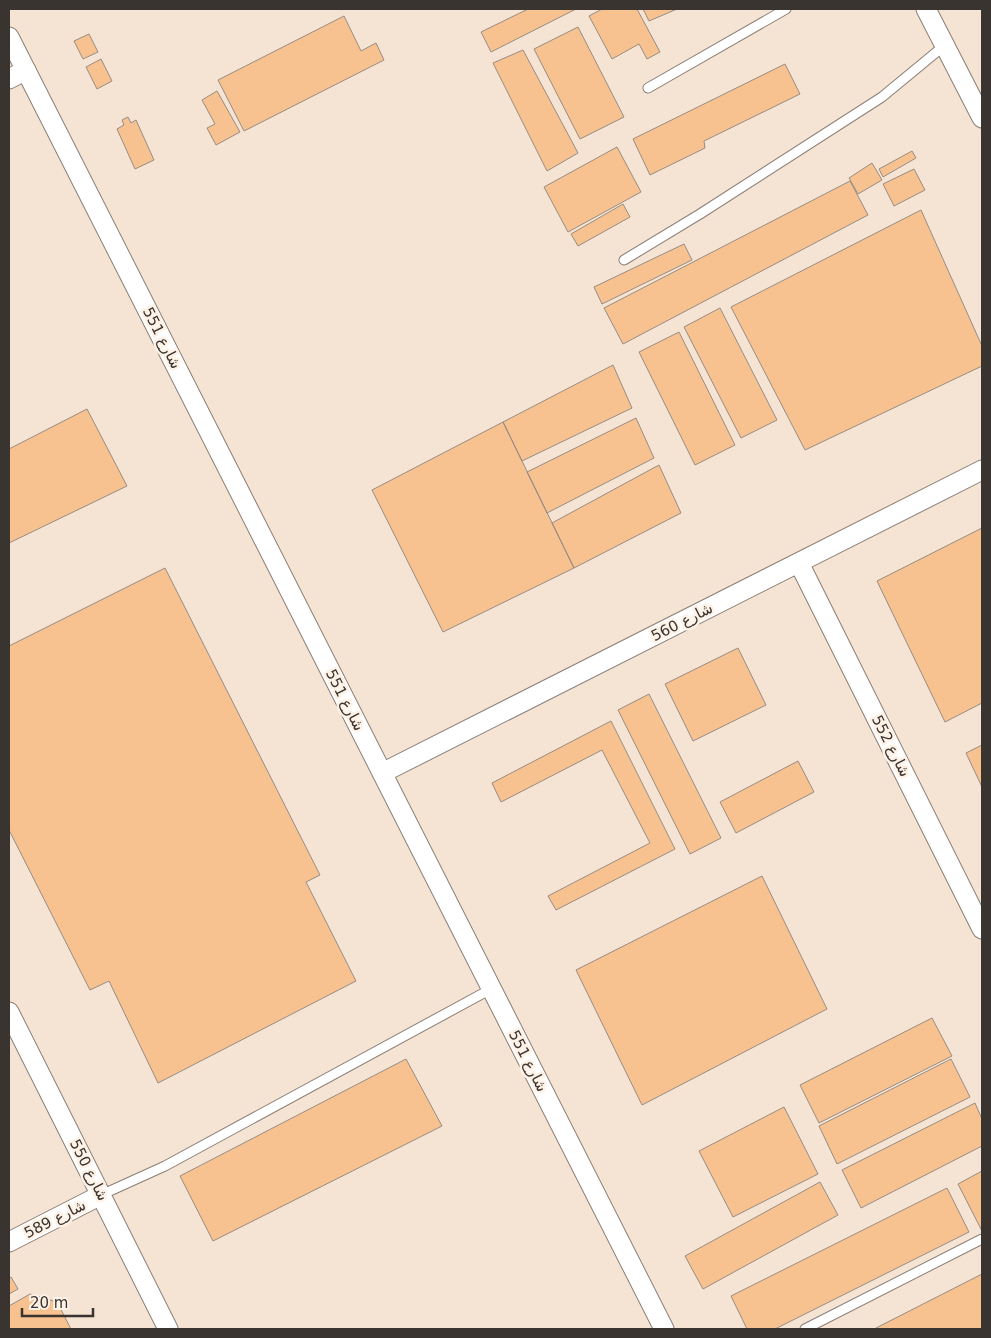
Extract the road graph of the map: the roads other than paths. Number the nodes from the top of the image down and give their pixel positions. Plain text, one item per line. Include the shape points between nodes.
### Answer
1 (786, 9) edge
2 (926, 9) edge
3 (9, 37) edge
4 (945, 45) junction
5 (26, 70) junction
6 (9, 79) edge
7 (648, 88) dead end
8 (982, 118) edge
9 (624, 260) dead end
10 (982, 470) edge
11 (799, 563) junction
12 (382, 773) junction
13 (982, 929) edge
14 (491, 989) junction
15 (9, 1012) edge
16 (101, 1195) junction
17 (982, 1238) edge
18 (9, 1242) edge
19 (168, 1329) edge
20 (664, 1329) edge
21 (805, 1329) edge

1 - 7 lane
2 - 4 street
3 - 5 street, شارع 551
4 - 8 street
4 - 9 lane via 882,97
5 - 6 street
5 - 12 street, شارع 551
10 - 11 street, شارع 560
11 - 12 street, شارع 560
11 - 13 street, شارع 552
12 - 14 street, شارع 551
14 - 16 lane via 165,1166
14 - 20 street, شارع 551
15 - 16 street, شارع 550
16 - 18 street, شارع 589
16 - 19 street, شارع 550
17 - 21 lane

